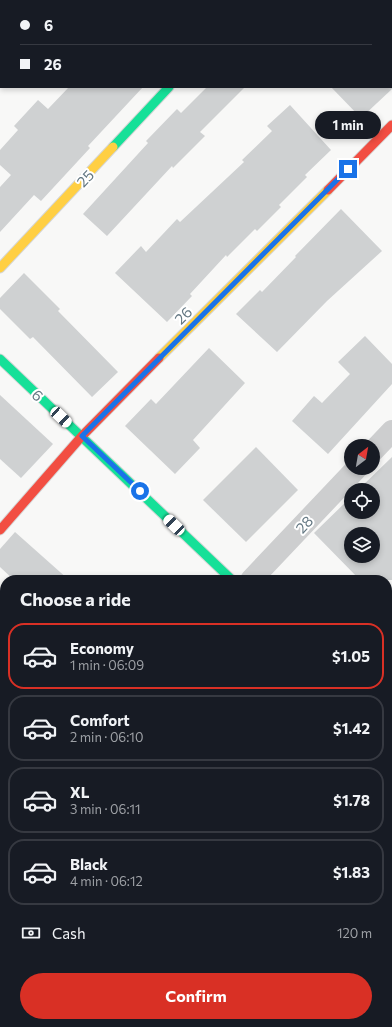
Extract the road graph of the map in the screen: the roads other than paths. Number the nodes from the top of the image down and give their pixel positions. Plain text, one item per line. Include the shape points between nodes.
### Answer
1 (168, 88) edge
2 (392, 125) edge
3 (0, 268) edge
4 (0, 359) edge
5 (392, 431) edge
6 (82, 436) junction
7 (380, 444) edge
8 (350, 475) edge
9 (0, 530) edge
10 (227, 575) edge
11 (256, 575) edge

1 - 3 street, 25
2 - 6 street, 26
4 - 6 street, 6
5 - 7 street
6 - 9 street, 26
6 - 10 street, 6
8 - 11 street, 28

